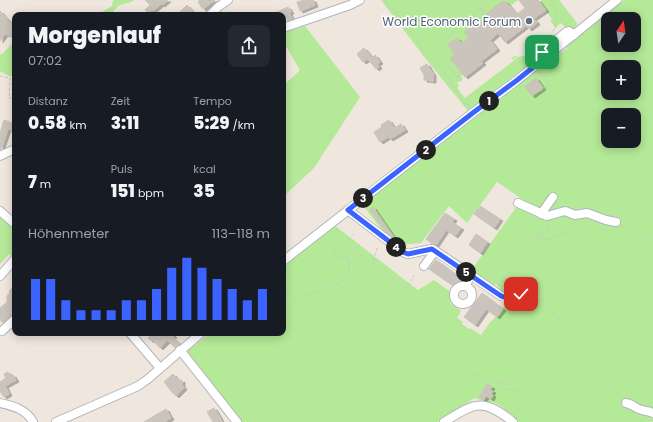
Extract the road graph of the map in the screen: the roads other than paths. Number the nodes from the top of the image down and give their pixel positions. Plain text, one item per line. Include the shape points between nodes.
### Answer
1 (228, 0) edge
2 (360, 0) edge
3 (617, 0) edge
4 (213, 12) edge
5 (286, 27) edge
6 (12, 150) edge
7 (0, 156) edge
8 (553, 197) dead end
9 (518, 203) dead end
10 (348, 210) junction
11 (0, 211) edge
12 (545, 215) junction
13 (12, 221) edge
14 (616, 222) road end
15 (435, 251) junction
16 (286, 260) edge
17 (12, 262) edge
18 (424, 266) dead end
19 (466, 272) junction
20 (0, 276) edge
21 (466, 286) dead end
22 (501, 296) road end
23 (12, 322) edge
24 (2, 331) dead end
25 (133, 336) edge
26 (197, 336) edge
27 (180, 350) junction
28 (160, 368) junction
29 (0, 403) edge
30 (626, 403) road end
31 (653, 413) edge
32 (33, 422) edge
33 (56, 422) edge
34 (237, 422) edge
35 (444, 422) edge
36 (513, 422) edge

1 - 4 street
2 - 5 street
3 - 10 street via 574,35 542,52 511,85
6 - 7 street
8 - 12 street
9 - 12 street
10 - 15 street via 403,252 408,254 432,249
10 - 16 street
11 - 13 street
12 - 14 street via 565,211 579,215 587,213
15 - 18 street
15 - 19 street
17 - 20 street
19 - 21 street
19 - 22 street
23 - 24 street
25 - 28 street
26 - 27 street
27 - 28 street
27 - 34 street
28 - 33 street via 138,386
29 - 32 street via 19,409
30 - 31 street
35 - 36 street via 466,408 478,405 496,409

